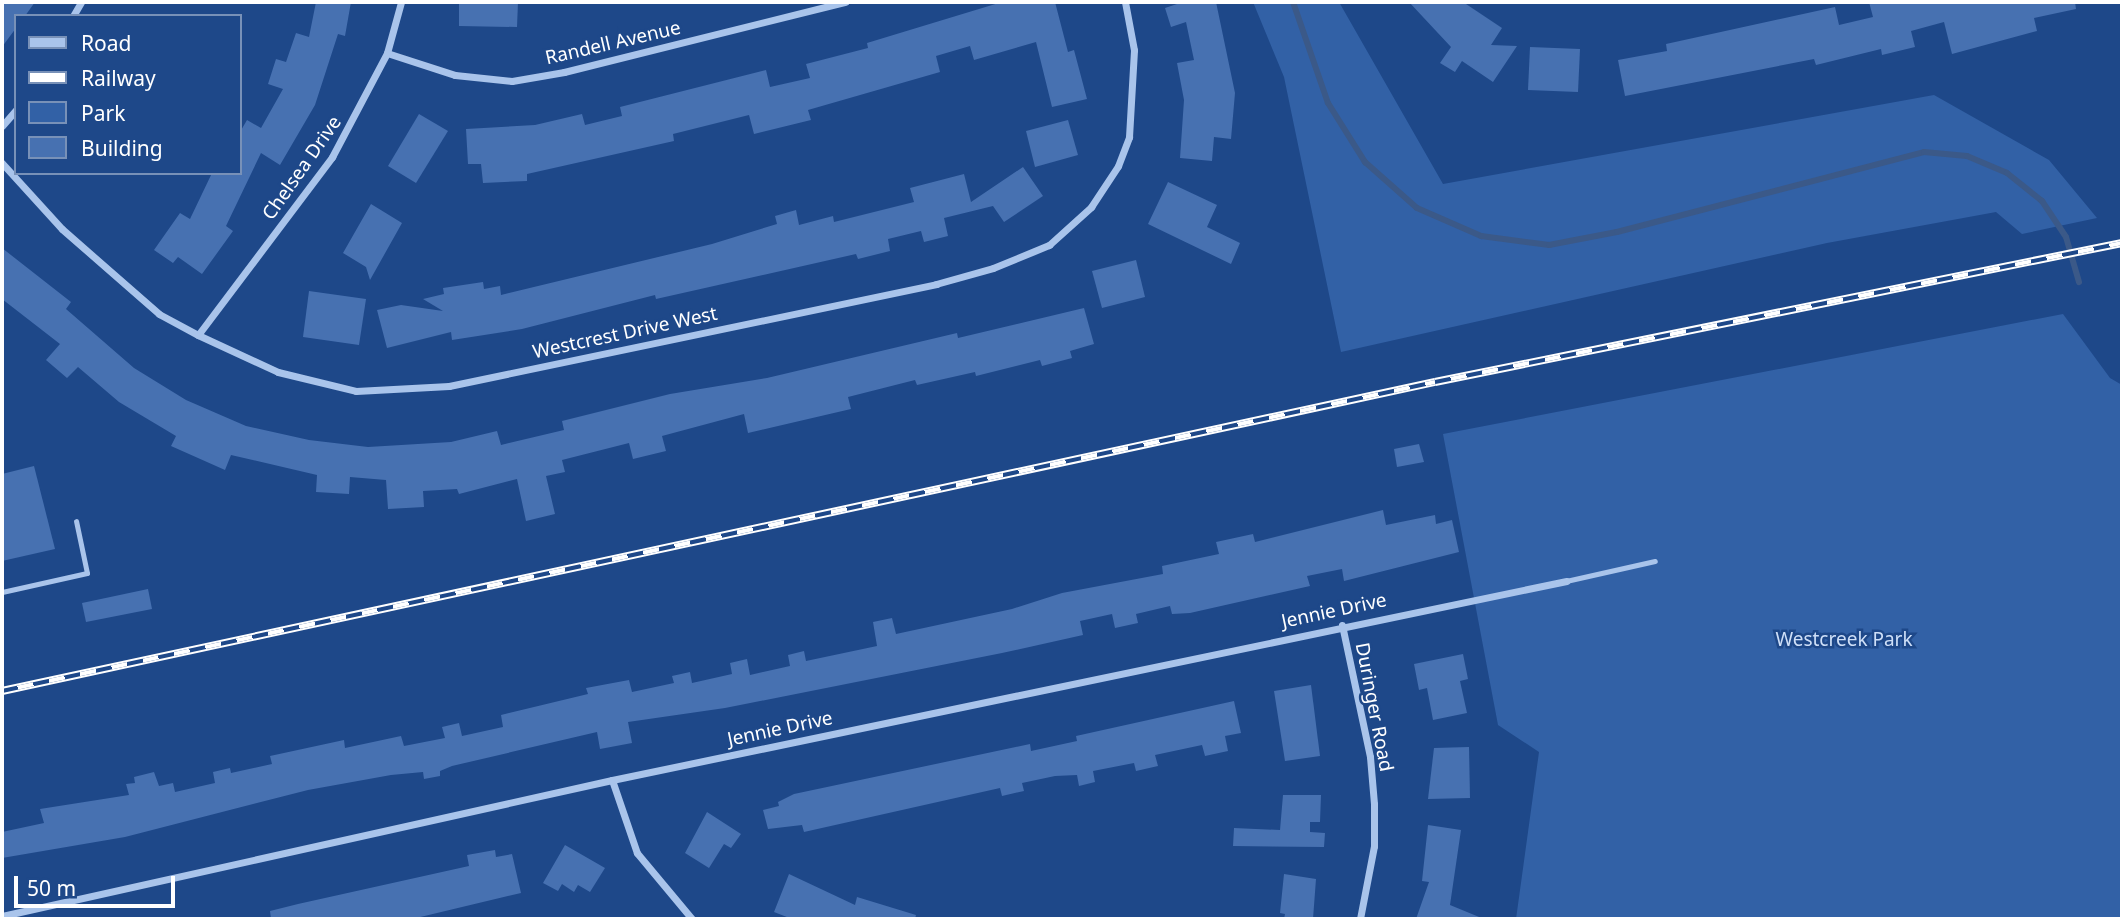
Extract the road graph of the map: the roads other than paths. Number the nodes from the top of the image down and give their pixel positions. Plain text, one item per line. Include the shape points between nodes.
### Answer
1 (401, 2) edge
2 (845, 2) edge
3 (1125, 2) edge
4 (387, 53) junction
5 (14, 112) edge
6 (2, 125) edge
7 (2, 163) edge
8 (198, 335) junction
9 (76, 521) dead end
10 (1655, 561) dead end
11 (1566, 581) joint
12 (2, 592) edge
13 (1342, 625) junction
14 (612, 780) junction
15 (2, 916) edge
16 (692, 919) edge
17 (1360, 919) edge

1 - 4 street, Chelsea Drive
2 - 4 street, Randell Avenue via 512,81 455,75
3 - 8 street, Westcrest Drive West via 1135,78 1129,137 1118,166 1091,207 1049,245 993,268 449,386 401,391 356,391 302,380
4 - 8 street, Chelsea Drive via 332,157
5 - 6 street
7 - 8 street, Westcrest Drive West via 72,237 159,313
9 - 12 lane via 87,573
10 - 11 lane
11 - 13 street, Jennie Drive
13 - 14 street, Jennie Drive
13 - 17 street, Duringer Road via 1370,757 1374,804 1374,846
14 - 15 street, Jennie Drive
14 - 16 street via 637,853

